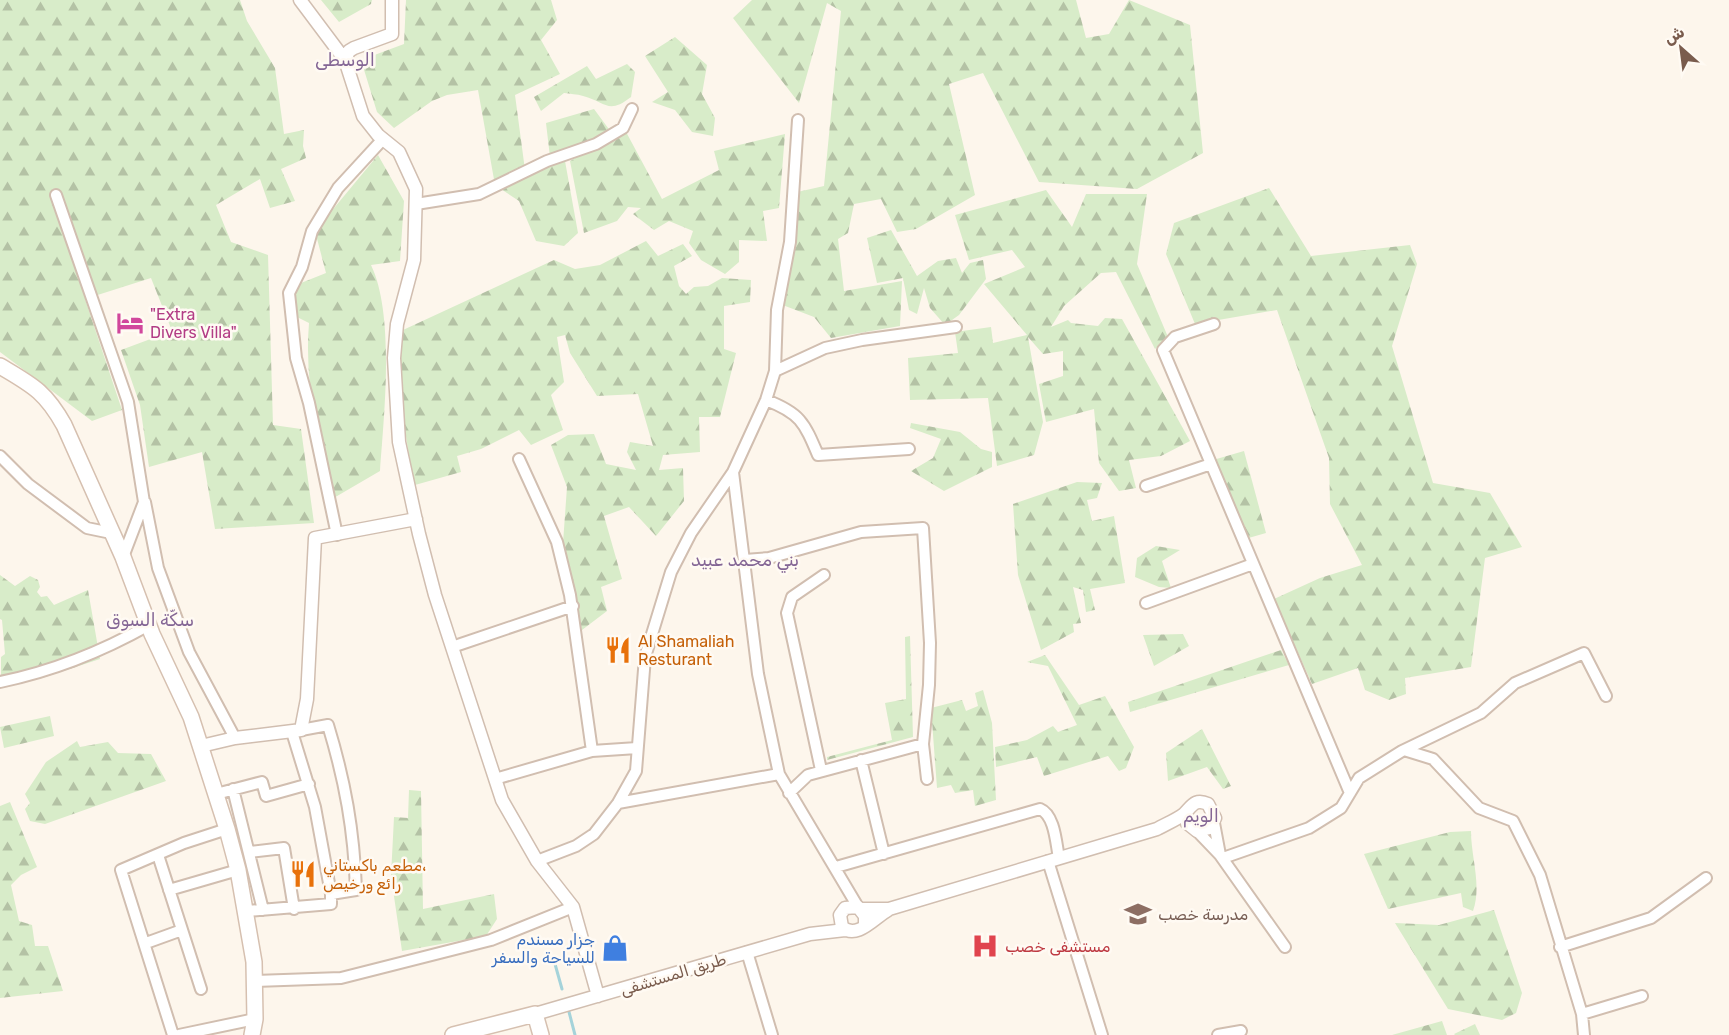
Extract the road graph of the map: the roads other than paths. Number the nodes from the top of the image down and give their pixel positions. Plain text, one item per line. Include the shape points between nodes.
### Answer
1 (300, 0) edge
2 (392, 0) edge
3 (345, 60) junction
4 (632, 109) dead end
5 (798, 120) dead end
6 (383, 139) junction
7 (56, 195) dead end
8 (416, 204) junction
9 (1214, 324) dead end
10 (956, 327) dead end
11 (0, 366) edge
12 (775, 371) junction
13 (766, 400) junction
14 (909, 449) dead end
15 (0, 456) edge
16 (519, 459) dead end
17 (1211, 464) junction
18 (733, 472) junction
19 (1146, 486) dead end
20 (144, 502) junction
21 (416, 519) junction
22 (111, 532) junction
23 (337, 535) junction
24 (123, 557) junction
25 (745, 560) junction
26 (1254, 564) junction
27 (824, 575) dead end
28 (1146, 603) dead end
29 (573, 606) junction
30 (149, 625) junction
31 (452, 647) junction
32 (0, 682) edge
33 (1606, 696) dead end
34 (296, 731) junction
35 (235, 738) junction
36 (923, 744) junction
37 (201, 746) junction
38 (638, 748) junction
39 (1404, 750) junction
40 (592, 751) junction
41 (861, 760) junction
42 (821, 770) junction
43 (779, 774) junction
44 (495, 779) junction
45 (927, 779) dead end
46 (309, 784) junction
47 (232, 789) junction
48 (1350, 793) junction
49 (216, 794) junction
50 (789, 794) junction
51 (618, 803) junction
52 (1186, 813) junction
53 (1214, 823) junction
54 (227, 829) junction
55 (1157, 829) junction
56 (1195, 830) junction
57 (250, 852) junction
58 (884, 854) junction
59 (158, 855) junction
60 (1221, 856) junction
61 (1054, 860) junction
62 (537, 861) junction
63 (836, 867) junction
64 (238, 870) junction
65 (1706, 878) dead end
66 (842, 884) junction
67 (169, 890) junction
68 (331, 894) junction
69 (573, 907) junction
70 (859, 908) junction
71 (294, 909) junction
72 (889, 909) junction
73 (263, 910) junction
74 (247, 911) junction
75 (841, 914) junction
76 (865, 925) junction
77 (182, 930) junction
78 (845, 930) junction
79 (810, 934) junction
80 (146, 943) junction
81 (1285, 947) dead end
82 (1560, 947) junction
83 (747, 952) junction
84 (255, 981) junction
85 (201, 989) dead end
86 (598, 996) junction
87 (1642, 996) dead end
88 (543, 1012) junction
89 (1582, 1014) junction
90 (255, 1019) junction
91 (1240, 1031) dead end
92 (174, 1035) edge
93 (179, 1035) edge
94 (252, 1035) edge
95 (261, 1035) edge
96 (453, 1035) edge
97 (541, 1035) edge
98 (772, 1035) edge
99 (1102, 1035) edge
100 (1218, 1035) edge
101 (1584, 1035) edge

1 - 3 street
2 - 3 street via 392,34 354,48
3 - 6 street via 363,116
4 - 8 street via 621,130 587,148 547,161 479,194
5 - 12 street via 790,242 777,310
6 - 8 street via 399,152 408,167 416,189
6 - 23 street via 327,205 312,231 302,267 289,293 296,358
7 - 20 street via 128,402
8 - 21 street via 414,260 397,324 394,358 399,442
9 - 17 street via 1175,338 1163,350
10 - 12 street via 825,348
11 - 22 main road via 39,389 53,405
12 - 13 street
13 - 14 street via 791,410 808,431 818,455
13 - 18 street
15 - 22 street via 28,484 87,528
16 - 29 street via 557,542
17 - 19 street
17 - 26 street
18 - 25 street
18 - 38 street via 691,533 671,572 645,657
20 - 24 street
20 - 35 street via 158,568 189,652
21 - 23 street
21 - 31 street
22 - 24 main road
23 - 34 street via 315,538 307,699
24 - 30 main road
25 - 36 street via 769,558 861,532 923,528 930,643
25 - 43 street via 758,674
26 - 28 street
26 - 48 street
27 - 42 street via 792,597 787,613
29 - 31 street
29 - 40 street
30 - 32 street via 105,650
30 - 37 main road
31 - 44 street
33 - 39 street via 1584,653 1515,683 1481,713
34 - 35 street
34 - 46 street
34 - 68 street via 328,724 344,777 356,890
35 - 37 street
36 - 41 street
36 - 45 street
37 - 49 main road
38 - 40 street
38 - 51 street via 636,771
39 - 48 street via 1359,778
39 - 82 street via 1433,759 1479,808 1513,820 1540,875
40 - 44 street
41 - 42 street
41 - 58 street
42 - 50 street via 797,783
43 - 50 street
43 - 51 street
44 - 62 street via 502,800
46 - 47 street via 266,796 262,783
46 - 68 street
47 - 49 street
47 - 57 street
48 - 60 street via 1341,808 1309,828
49 - 54 main road
50 - 63 street
51 - 62 street via 594,834 576,846
52 - 53 street via 1192,804 1208,804 1215,812
52 - 55 street
52 - 56 street via 1187,823
53 - 56 street via 1205,831
53 - 60 street
54 - 59 street
54 - 64 main road
55 - 56 street
55 - 61 street
56 - 60 street
57 - 71 street via 284,848
57 - 73 street
58 - 61 street via 1040,809 1050,821
58 - 63 street
59 - 67 street
59 - 80 street via 121,870
60 - 81 street
61 - 72 street
61 - 99 street
62 - 69 street
63 - 66 street
64 - 67 street
64 - 74 main road
65 - 82 street via 1652,918
66 - 70 street
66 - 75 street
67 - 77 street
68 - 71 street via 331,904
69 - 84 street via 490,940 341,978
69 - 86 street
70 - 72 street
70 - 75 street via 849,907
70 - 76 street via 866,916
71 - 73 street
72 - 76 street
73 - 74 street
74 - 84 main road
75 - 78 street via 840,924
75 - 79 street, طريق المستشفى
76 - 78 street via 855,933
77 - 80 street
77 - 85 street
78 - 79 street, طريق المستشفى
79 - 83 street, طريق المستشفى
80 - 92 street
82 - 89 street
83 - 86 street, طريق المستشفى
83 - 98 street
84 - 90 main road
86 - 88 street, طريق المستشفى
87 - 89 street
88 - 96 main road
88 - 97 main road
89 - 101 street
90 - 93 street
90 - 94 main road
90 - 95 main road
91 - 100 street

